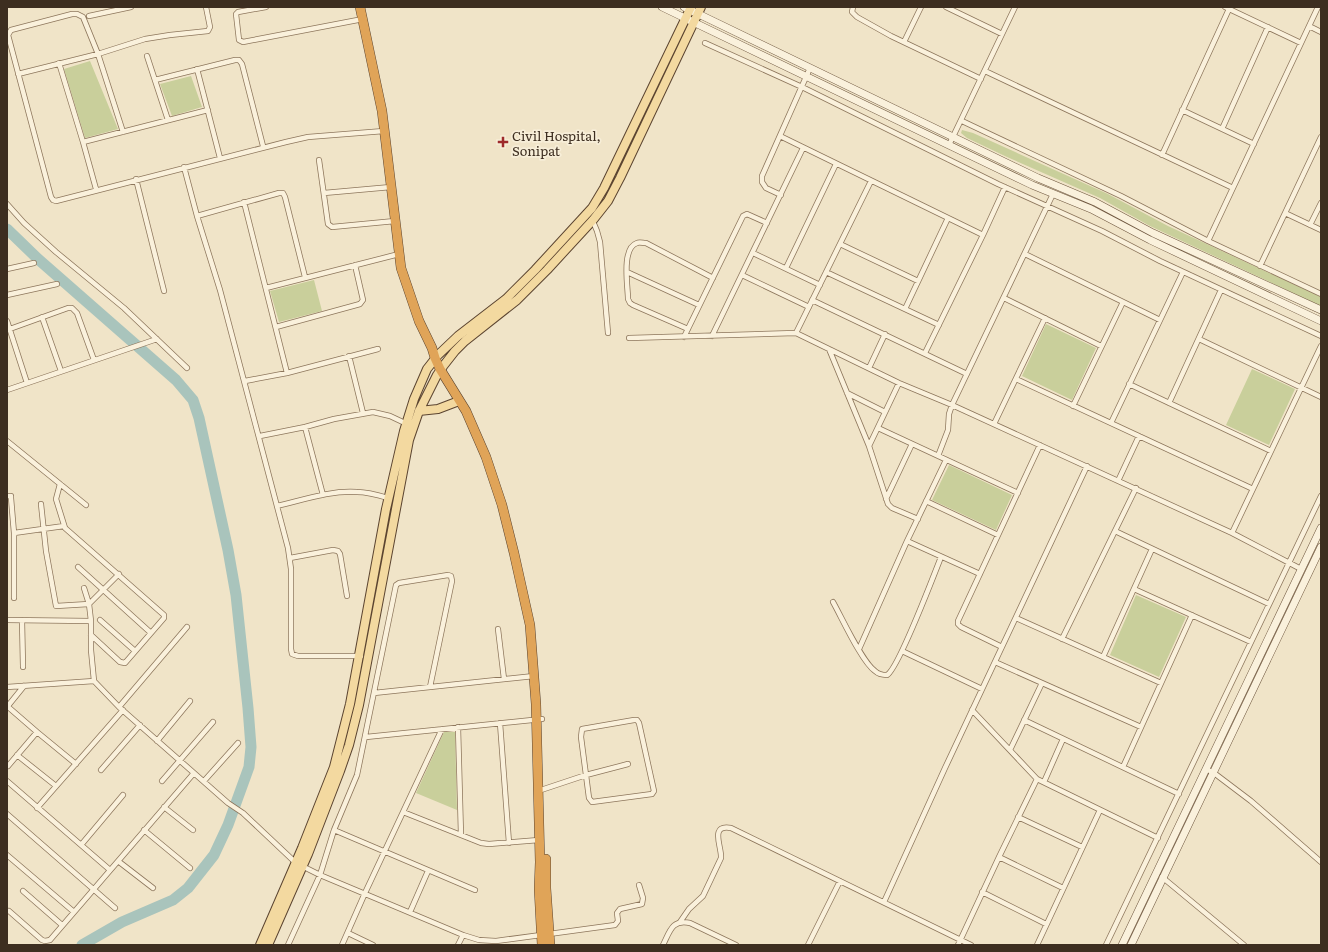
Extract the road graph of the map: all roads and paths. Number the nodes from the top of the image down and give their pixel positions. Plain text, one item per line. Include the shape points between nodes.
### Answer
1 (131, 7) edge
2 (206, 7) edge
3 (266, 7) edge
4 (360, 7) edge
5 (662, 7) edge
6 (852, 7) edge
7 (921, 7) edge
8 (946, 7) edge
9 (1015, 7) edge
10 (1318, 7) edge
11 (688, 8) edge
12 (1227, 8) edge
13 (955, 9) edge
14 (699, 10) edge
15 (89, 16) dead end
16 (686, 18) junction
17 (363, 19) junction
18 (694, 22) junction
19 (1309, 26) junction
20 (1268, 27) junction
21 (1321, 32) edge
22 (1002, 34) junction
23 (904, 42) junction
24 (705, 43) dead end
25 (1301, 43) junction
26 (98, 54) junction
27 (147, 56) dead end
28 (59, 64) junction
29 (810, 68) junction
30 (197, 69) junction
31 (984, 71) junction
32 (18, 74) junction
33 (807, 76) junction
34 (981, 79) junction
35 (155, 80) junction
36 (802, 88) junction
37 (208, 110) junction
38 (1182, 110) junction
39 (168, 120) junction
40 (962, 121) junction
41 (1222, 129) junction
42 (384, 131) junction
43 (123, 132) junction
44 (780, 136) junction
45 (953, 137) junction
46 (1321, 137) edge
47 (84, 142) junction
48 (1254, 144) junction
49 (949, 145) junction
50 (264, 146) junction
51 (803, 148) junction
52 (1162, 155) junction
53 (220, 158) junction
54 (319, 160) dead end
55 (836, 164) junction
56 (184, 167) junction
57 (136, 179) junction
58 (1044, 180) junction
59 (871, 181) junction
60 (391, 187) junction
61 (1005, 187) junction
62 (1040, 188) junction
63 (1233, 188) junction
64 (96, 189) junction
65 (324, 194) junction
66 (1053, 194) junction
67 (781, 195) junction
68 (244, 202) junction
69 (1321, 203) edge
70 (7, 204) edge
71 (1048, 206) junction
72 (1285, 213) junction
73 (586, 214) junction
74 (197, 216) junction
75 (948, 218) junction
76 (593, 220) junction
77 (395, 222) junction
78 (767, 223) junction
79 (1310, 225) junction
80 (1321, 230) edge
81 (983, 235) junction
82 (1208, 241) junction
83 (840, 244) junction
84 (753, 253) junction
85 (399, 254) junction
86 (1025, 254) junction
87 (34, 263) dead end
88 (355, 265) junction
89 (1260, 266) junction
90 (786, 268) junction
91 (7, 269) edge
92 (627, 272) junction
93 (826, 272) junction
94 (1183, 272) junction
95 (742, 275) junction
96 (305, 277) junction
97 (713, 278) junction
98 (918, 281) junction
99 (57, 284) dead end
100 (820, 285) junction
101 (266, 288) junction
102 (1221, 290) junction
103 (164, 291) dead end
104 (1321, 294) edge
105 (7, 295) edge
106 (1004, 298) junction
107 (812, 300) junction
108 (1123, 302) junction
109 (700, 305) junction
110 (809, 307) junction
111 (905, 309) junction
112 (1321, 310) edge
113 (42, 317) junction
114 (1045, 318) junction
115 (7, 320) edge
116 (1160, 320) junction
117 (1321, 321) edge
118 (938, 325) junction
119 (276, 327) junction
120 (8, 329) edge
121 (688, 329) junction
122 (608, 333) dead end
123 (796, 333) junction
124 (885, 334) junction
125 (712, 336) junction
126 (1321, 336) edge
127 (684, 337) junction
128 (629, 338) dead end
129 (157, 339) junction
130 (1199, 339) junction
131 (1101, 346) junction
132 (1321, 346) edge
133 (378, 349) dead end
134 (829, 349) junction
135 (925, 353) junction
136 (435, 354) junction
137 (349, 356) junction
138 (94, 360) junction
139 (442, 367) junction
140 (187, 368) dead end
141 (869, 368) junction
142 (61, 371) junction
143 (287, 373) junction
144 (967, 374) junction
145 (1016, 379) junction
146 (245, 381) junction
147 (27, 383) junction
148 (899, 383) junction
149 (1129, 384) junction
150 (1302, 387) junction
151 (7, 390) edge
152 (847, 393) junction
153 (1321, 397) edge
154 (459, 401) junction
155 (1169, 403) junction
156 (952, 405) junction
157 (1073, 406) junction
158 (420, 411) junction
159 (885, 412) junction
160 (363, 413) junction
161 (1111, 423) junction
162 (994, 424) junction
163 (410, 425) junction
164 (305, 427) junction
165 (878, 428) junction
166 (260, 436) junction
167 (1139, 436) junction
168 (7, 441) edge
169 (912, 444) junction
170 (1040, 445) junction
171 (869, 446) junction
172 (1271, 450) junction
173 (938, 456) junction
174 (946, 460) junction
175 (1087, 466) junction
176 (1118, 481) junction
177 (60, 484) junction
178 (1136, 488) junction
179 (1253, 490) junction
180 (1018, 493) junction
181 (323, 495) junction
182 (7, 496) edge
183 (1321, 496) edge
184 (388, 498) junction
185 (886, 499) junction
186 (926, 501) junction
187 (42, 504) dead end
188 (86, 505) dead end
189 (277, 506) junction
190 (10, 512) edge
191 (918, 519) junction
192 (64, 526) junction
193 (43, 528) junction
194 (1321, 528) edge
195 (1115, 531) junction
196 (14, 533) junction
197 (1232, 533) junction
198 (998, 536) junction
199 (907, 541) junction
200 (1321, 547) edge
201 (1152, 549) junction
202 (941, 557) junction
203 (290, 558) junction
204 (1289, 563) junction
205 (78, 568) dead end
206 (1301, 569) junction
207 (119, 574) junction
208 (980, 574) junction
209 (84, 588) dead end
210 (1134, 589) junction
211 (103, 590) junction
212 (347, 596) dead end
213 (14, 598) dead end
214 (833, 602) dead end
215 (89, 604) junction
216 (1269, 604) junction
217 (1192, 615) junction
218 (1016, 618) junction
219 (7, 620) edge
220 (22, 620) junction
221 (100, 620) dead end
222 (91, 621) junction
223 (187, 627) dead end
224 (498, 629) dead end
225 (151, 633) junction
226 (91, 635) junction
227 (1062, 639) junction
228 (1251, 642) junction
229 (1002, 647) junction
230 (859, 650) junction
231 (135, 651) junction
232 (902, 651) junction
233 (358, 656) junction
234 (368, 656) junction
235 (1103, 657) junction
236 (995, 662) junction
237 (23, 667) dead end
238 (534, 676) junction
239 (504, 679) junction
240 (94, 681) junction
241 (1042, 683) junction
242 (1161, 683) junction
243 (24, 686) junction
244 (7, 687) edge
245 (430, 687) junction
246 (982, 689) junction
247 (374, 693) junction
248 (190, 700) dead end
249 (539, 703) junction
250 (7, 706) edge
251 (119, 707) junction
252 (123, 710) junction
253 (972, 710) junction
254 (539, 719) junction
255 (1024, 720) junction
256 (213, 722) dead end
257 (500, 722) junction
258 (140, 725) junction
259 (458, 727) junction
260 (1141, 727) junction
261 (442, 729) junction
262 (37, 732) junction
263 (366, 737) junction
264 (1064, 739) junction
265 (158, 741) junction
266 (238, 743) dead end
267 (1010, 750) junction
268 (17, 755) junction
269 (180, 760) junction
270 (76, 764) junction
271 (628, 764) dead end
272 (8, 766) dead end
273 (1122, 767) junction
274 (1206, 769) junction
275 (101, 770) dead end
276 (194, 773) junction
277 (1214, 773) junction
278 (586, 775) junction
279 (1037, 779) junction
280 (7, 781) edge
281 (162, 781) dead end
282 (204, 781) junction
283 (1044, 782) junction
284 (56, 786) junction
285 (541, 790) junction
286 (1179, 794) junction
287 (123, 795) dead end
288 (164, 807) junction
289 (37, 808) junction
290 (1100, 810) junction
291 (403, 812) junction
292 (7, 814) edge
293 (1018, 817) junction
294 (144, 830) junction
295 (193, 830) dead end
296 (334, 830) junction
297 (461, 835) junction
298 (1158, 838) junction
299 (539, 840) junction
300 (509, 843) junction
301 (81, 845) junction
302 (1082, 847) junction
303 (386, 851) junction
304 (7, 855) edge
305 (999, 856) junction
306 (118, 861) junction
307 (1321, 862) edge
308 (299, 865) junction
309 (190, 868) dead end
310 (110, 870) junction
311 (428, 870) junction
312 (1156, 873) junction
313 (543, 874) junction
314 (320, 875) junction
315 (1163, 877) junction
316 (840, 882) junction
317 (639, 885) dead end
318 (154, 888) dead end
319 (1063, 888) junction
320 (93, 889) junction
321 (475, 890) dead end
322 (23, 891) dead end
323 (982, 892) junction
324 (365, 893) junction
325 (884, 902) junction
326 (115, 908) dead end
327 (10, 911) dead end
328 (74, 912) junction
329 (410, 912) junction
330 (680, 922) junction
331 (1046, 924) junction
332 (62, 925) junction
333 (348, 933) junction
334 (545, 934) junction
335 (463, 935) junction
336 (960, 940) junction
337 (260, 945) edge
338 (268, 945) edge
339 (288, 945) edge
340 (342, 945) edge
341 (373, 945) edge
342 (458, 945) edge
343 (542, 945) edge
344 (550, 945) edge
345 (663, 945) edge
346 (736, 945) edge
347 (808, 945) edge
348 (958, 945) edge
349 (971, 945) edge
350 (1037, 945) edge
351 (1106, 945) edge
352 (1122, 945) edge
353 (1131, 945) edge
354 (1244, 945) edge

1 - 15 street
2 - 26 street via 210,27 208,31 145,39
3 - 17 street via 236,14 239,40 243,42
4 - 17 highway
5 - 16 street
6 - 23 street via 852,12 857,17
7 - 23 street
8 - 13 street
9 - 22 street
10 - 19 street
11 - 14 street
11 - 16 main road
12 - 20 street
12 - 38 street
13 - 22 street
14 - 18 main road
14 - 29 street
16 - 18 street
16 - 73 main road via 604,188
17 - 42 highway
18 - 33 street
18 - 76 main road via 620,178 608,201
19 - 21 street
19 - 25 street
20 - 25 street
20 - 41 street
22 - 31 street
23 - 34 street
24 - 36 street
25 - 48 street
26 - 28 street
26 - 32 street via 82,17 72,14 11,30 8,35
26 - 43 street
27 - 35 street
28 - 32 street
28 - 47 street
29 - 33 street
29 - 45 street
30 - 35 street
30 - 37 street
30 - 50 street via 239,60
31 - 34 street
31 - 52 street
32 - 64 street via 52,200
33 - 36 street
33 - 49 street
34 - 40 street
35 - 39 street
36 - 44 street
36 - 61 street
37 - 39 street
37 - 53 street
38 - 41 street
38 - 52 street
39 - 43 street
40 - 45 street
40 - 82 street via 1121,196
41 - 48 street
42 - 50 street via 308,137
42 - 60 highway
43 - 47 street
44 - 51 street
44 - 67 street via 762,176 762,182 766,188
45 - 49 street
45 - 58 street
46 - 72 street
47 - 64 street
48 - 63 street
49 - 62 street
50 - 53 street
51 - 55 street
51 - 67 street
52 - 63 street
53 - 56 street
54 - 65 street
55 - 59 street
55 - 90 street
56 - 57 street
56 - 74 street
57 - 64 street
57 - 103 street
58 - 62 street
58 - 112 street
59 - 75 street
59 - 83 street
60 - 65 street
60 - 77 highway
61 - 71 street
61 - 81 street
62 - 66 street
63 - 82 street
65 - 77 street via 328,224 332,227
66 - 71 street
66 - 117 street via 1091,209 1150,240
67 - 78 street
68 - 74 street
68 - 96 street via 278,193 286,197
68 - 101 street
69 - 79 street
70 - 129 street via 24,224
71 - 86 street
71 - 94 street
72 - 79 street
72 - 89 street
73 - 76 street
73 - 136 main road via 506,299
74 - 146 street
75 - 81 street
75 - 98 street
76 - 122 street via 600,242
76 - 139 main road via 532,285 465,341
77 - 85 highway
78 - 84 street
78 - 97 street via 744,214
79 - 80 street
81 - 118 street
82 - 89 street
83 - 93 street
83 - 98 street
84 - 90 street
84 - 95 street
85 - 88 street
85 - 136 highway via 412,302
86 - 106 street
86 - 108 street
87 - 91 street
88 - 96 street
88 - 119 street via 363,300 360,304
89 - 104 street
90 - 100 street
92 - 97 street via 628,254 637,242 646,243
92 - 109 street
92 - 121 street via 630,303
93 - 100 street
93 - 111 street
94 - 102 street
94 - 116 street
95 - 110 street
95 - 125 street
96 - 101 street
97 - 109 street
98 - 111 street
99 - 105 street
100 - 107 street
101 - 119 street
102 - 126 street
102 - 130 street
106 - 114 street
106 - 144 street
107 - 110 street
107 - 124 street
108 - 116 street
108 - 131 street
109 - 121 street
110 - 123 street
111 - 118 street
113 - 120 street
113 - 138 street via 68,308 75,310
113 - 142 street
114 - 131 street
114 - 145 street
115 - 120 street
116 - 149 street
118 - 135 street
119 - 143 street
120 - 147 street
121 - 127 street
123 - 125 street
123 - 134 street
124 - 135 street
124 - 141 street
125 - 127 street
127 - 128 street
129 - 138 street
129 - 140 street
130 - 150 street
130 - 155 street
131 - 157 street
132 - 150 street
133 - 137 street
134 - 141 street
134 - 152 street
135 - 144 street
136 - 139 highway
136 - 163 main road via 414,399
137 - 143 street
137 - 160 street
138 - 142 street
139 - 154 highway
139 - 158 main road
139 - 249 highway via 471,409 492,455 508,503 536,624
141 - 148 street
142 - 147 street
143 - 146 street
144 - 156 street
145 - 157 street
145 - 162 street
146 - 166 street
147 - 151 street
148 - 156 street
148 - 159 street
149 - 155 street
149 - 161 street
150 - 153 street
150 - 172 street
152 - 159 street
152 - 171 street
154 - 158 main road via 438,409
154 - 238 highway via 486,457 502,505 530,625
155 - 172 street
156 - 162 street
156 - 173 street via 948,430
157 - 161 street
158 - 163 main road
159 - 165 street
160 - 163 street via 382,413
160 - 164 street
161 - 167 street
162 - 170 street
163 - 184 main road
163 - 234 main road
164 - 166 street
164 - 181 street
165 - 169 street
165 - 171 street
166 - 189 street
167 - 176 street
167 - 179 street
168 - 177 street
169 - 173 street
169 - 185 street
170 - 175 street
170 - 180 street
171 - 185 street
172 - 179 street
173 - 174 street
174 - 180 street
174 - 186 street
175 - 176 street
175 - 218 street
176 - 178 street
177 - 188 street
177 - 192 street via 56,499
178 - 195 street
178 - 197 street
179 - 197 street
180 - 198 street
181 - 184 street via 357,492
181 - 189 street
182 - 190 street via 11,498
183 - 204 street
184 - 233 main road
185 - 191 street via 892,508
186 - 191 street
186 - 198 street
187 - 193 street
189 - 203 street
190 - 196 street
191 - 199 street
192 - 193 street
192 - 207 street
193 - 196 street
193 - 215 street via 56,606
194 - 206 street
195 - 201 street
195 - 227 street
196 - 213 street
197 - 204 street
198 - 208 street
199 - 202 street
199 - 230 street
200 - 277 street
201 - 210 street
201 - 216 street
202 - 208 street
202 - 232 street
203 - 212 street via 338,551
203 - 233 street via 292,654
204 - 206 street
204 - 216 street
205 - 211 street
206 - 274 street
207 - 211 street
207 - 225 street via 164,615
208 - 229 street via 958,624
209 - 215 street
210 - 217 street
210 - 235 street
211 - 215 street
211 - 225 street
214 - 230 street
215 - 222 street
216 - 228 street
217 - 228 street
217 - 242 street
218 - 227 street
218 - 229 street
219 - 220 street
220 - 222 street
220 - 237 street
221 - 231 street
222 - 226 street
223 - 251 street
224 - 239 street
225 - 231 street
226 - 231 street via 122,663 127,662
226 - 240 street
227 - 235 street
228 - 286 street
229 - 236 street
230 - 232 street via 872,669 882,675 890,673
232 - 246 street
233 - 234 street
233 - 308 main road via 350,704 334,767
234 - 308 main road via 349,745
235 - 242 street
236 - 241 street
236 - 246 street
238 - 239 street
238 - 249 highway
239 - 245 street
240 - 243 street
240 - 251 street
241 - 255 street
241 - 260 street
242 - 260 street
243 - 244 street
243 - 250 street
245 - 247 street
245 - 247 street via 452,581 448,575 396,585
246 - 253 street
247 - 263 street
248 - 265 street
249 - 254 highway
250 - 262 street
251 - 252 street
252 - 258 street
252 - 270 street
253 - 267 street
253 - 325 street
254 - 257 street
254 - 285 highway
255 - 264 street
255 - 267 street
256 - 269 street
257 - 259 street
257 - 300 street
258 - 265 street
258 - 275 street
259 - 261 street
259 - 297 street
260 - 273 street
261 - 263 street
261 - 291 street
262 - 268 street
262 - 270 street
263 - 296 street via 357,775
264 - 273 street
264 - 283 street
265 - 269 street
266 - 282 street
267 - 279 street
268 - 272 street
268 - 284 street
269 - 276 street
269 - 281 street
270 - 284 street
271 - 278 street
273 - 286 street
274 - 277 street
274 - 312 street
276 - 282 street
276 - 288 street
277 - 307 street via 1251,801
277 - 315 street
278 - 278 street via 589,798 592,802 654,793 637,720 582,729
278 - 285 street
279 - 283 street
279 - 293 street
280 - 289 street
282 - 308 street
283 - 290 street
284 - 289 street
285 - 299 highway
285 - 313 highway
286 - 298 street
287 - 301 street
288 - 294 street
288 - 295 street
289 - 301 street
290 - 298 street
290 - 302 street
291 - 297 street
291 - 303 street
292 - 320 street
293 - 302 street
293 - 305 street
294 - 306 street
294 - 309 street
296 - 303 street
296 - 314 street
297 - 300 street via 481,843
298 - 351 street
299 - 300 street
299 - 313 highway
301 - 310 street
302 - 319 street
303 - 311 street
303 - 324 street
304 - 328 street
305 - 319 street
305 - 323 street
306 - 310 street
306 - 318 street
308 - 314 street
308 - 337 main road
308 - 338 main road
310 - 320 street
311 - 321 street
311 - 329 street
312 - 315 street
312 - 352 street
313 - 334 highway
314 - 324 street
314 - 339 street
315 - 353 street
315 - 354 street
316 - 325 street
316 - 330 street via 726,827 718,834 721,858 705,893
316 - 347 street
317 - 334 street via 642,904 620,909 616,925
319 - 331 street
320 - 326 street
320 - 328 street
322 - 332 street
323 - 331 street
323 - 336 street
324 - 329 street
324 - 333 street
325 - 336 street
327 - 332 street via 45,941 50,940
328 - 332 street
329 - 335 street
330 - 345 street via 671,928
330 - 346 street via 690,923
331 - 350 street
333 - 340 street
333 - 341 street
334 - 335 street via 496,941 479,940
334 - 343 highway
334 - 344 highway
335 - 342 street
336 - 348 street
336 - 349 street

